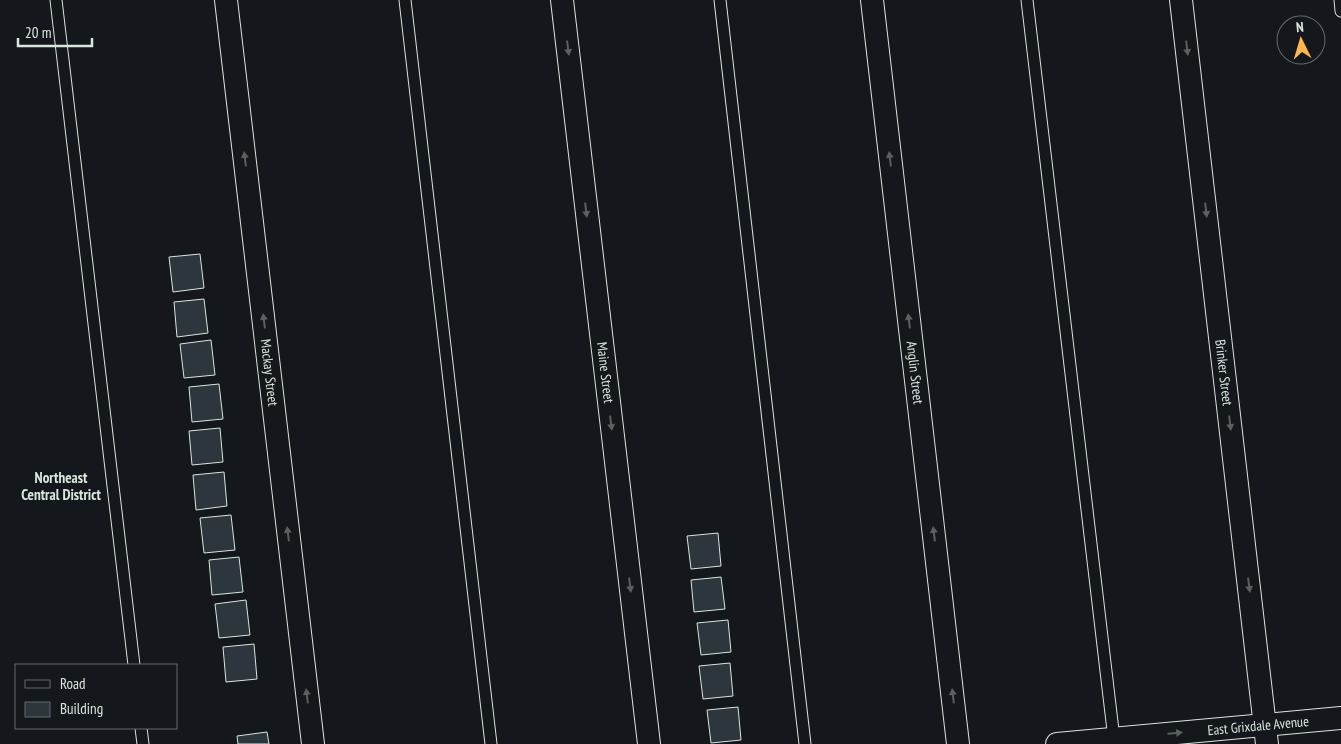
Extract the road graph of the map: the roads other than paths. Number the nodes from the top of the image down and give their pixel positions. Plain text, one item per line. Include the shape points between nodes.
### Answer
1 (56, 0) edge
2 (226, 0) edge
3 (405, 0) edge
4 (562, 0) edge
5 (720, 0) edge
6 (872, 0) edge
7 (1027, 0) edge
8 (1181, 0) edge
9 (1340, 0) edge
10 (1341, 11) edge
11 (134, 664) edge
12 (1341, 718) edge
13 (141, 729) edge
14 (1266, 735) edge
15 (1114, 739) junction
16 (143, 744) edge
17 (313, 744) edge
18 (491, 744) edge
19 (649, 744) edge
20 (805, 744) edge
21 (958, 744) edge
22 (1057, 744) edge

1 - 11 lane
17 -> 2 street, Mackay Street
3 - 18 lane
4 -> 19 street, Maine Street
5 - 20 lane
21 -> 6 street, Anglin Street
7 - 15 lane
8 -> 14 street, Brinker Street
9 - 10 lane
12 - 14 street, East Grixdale Avenue
13 - 16 lane
15 -> 14 street, East Grixdale Avenue
15 - 22 street, East Grixdale Avenue

